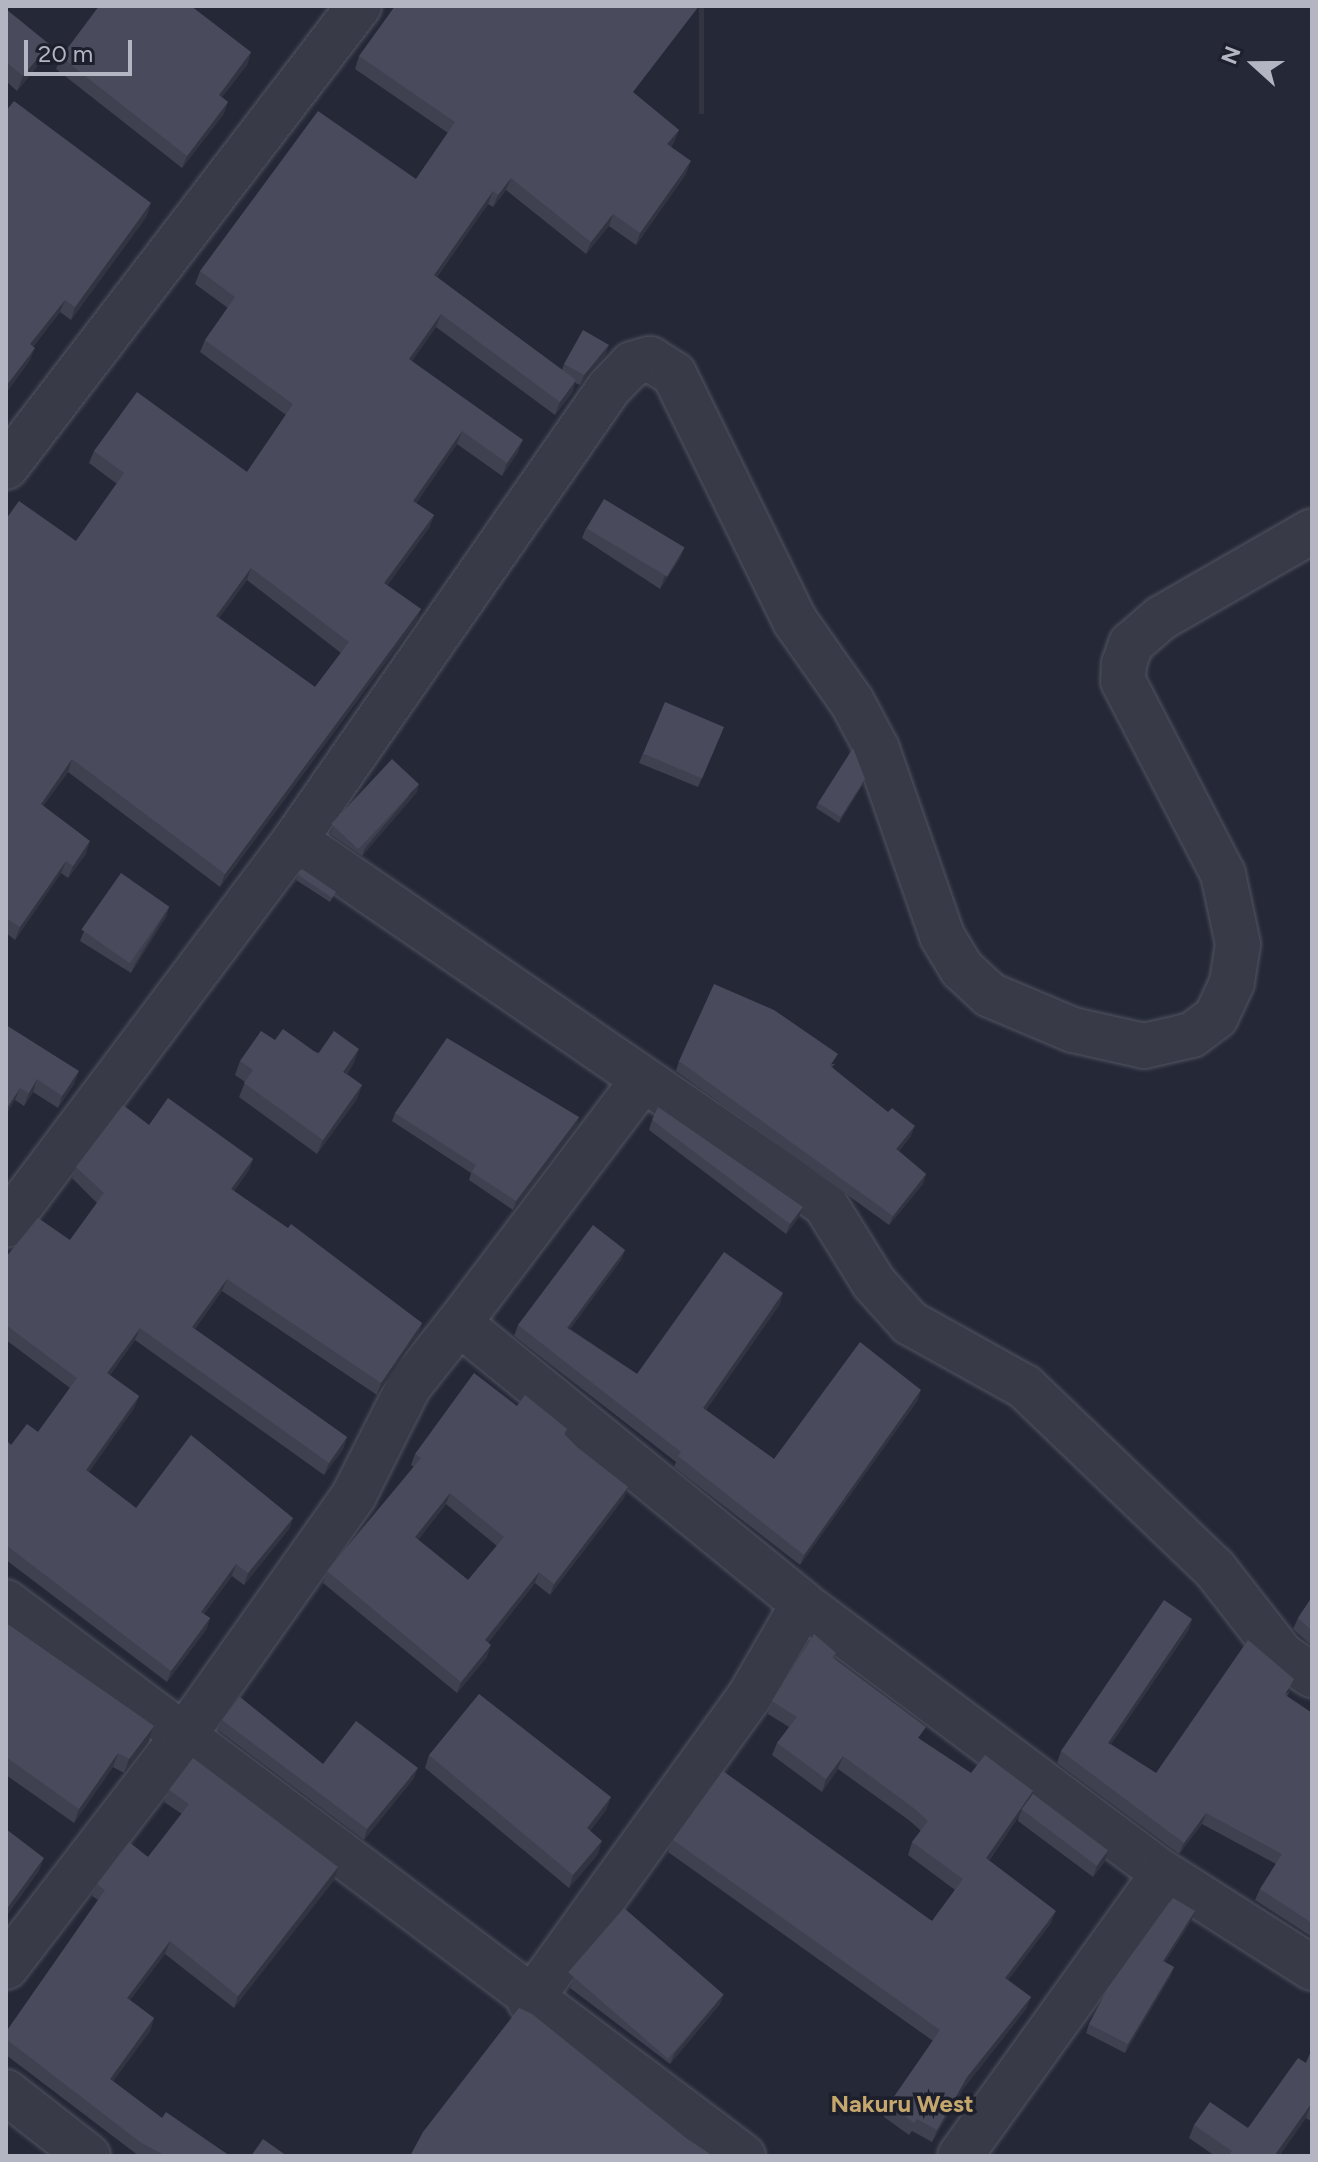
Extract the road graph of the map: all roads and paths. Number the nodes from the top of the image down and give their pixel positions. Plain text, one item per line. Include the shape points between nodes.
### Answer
1 (359, 6) edge
2 (6, 467) edge
3 (1312, 531) edge
4 (295, 840) junction
5 (643, 1080) junction
6 (6, 1225) edge
7 (459, 1323) junction
8 (6, 1602) edge
9 (803, 1604) junction
10 (1312, 1675) edge
11 (185, 1734) junction
12 (1163, 1873) junction
13 (6, 1967) edge
14 (1312, 1968) edge
15 (530, 2001) junction
16 (6, 2092) edge
17 (88, 2156) edge
18 (743, 2156) edge
19 (960, 2156) edge

1 - 2 street
3 - 4 street via 1161,618 1131,644 1124,664 1123,681 1223,874 1237,929 1232,982 1216,1017 1192,1035 1144,1046 1073,1030 990,995 962,969 942,936 877,749 852,702 795,621 674,374 650,359 632,364 609,388
4 - 5 street
4 - 6 street
5 - 7 street
5 - 10 street via 825,1204 874,1283 910,1323 1025,1387 1214,1568 1282,1655
7 - 9 street
7 - 11 street via 409,1386 354,1495
8 - 11 street
9 - 12 street
9 - 15 street via 749,1697
11 - 13 street
11 - 15 street
12 - 14 street
12 - 19 street
15 - 18 street
16 - 17 street

